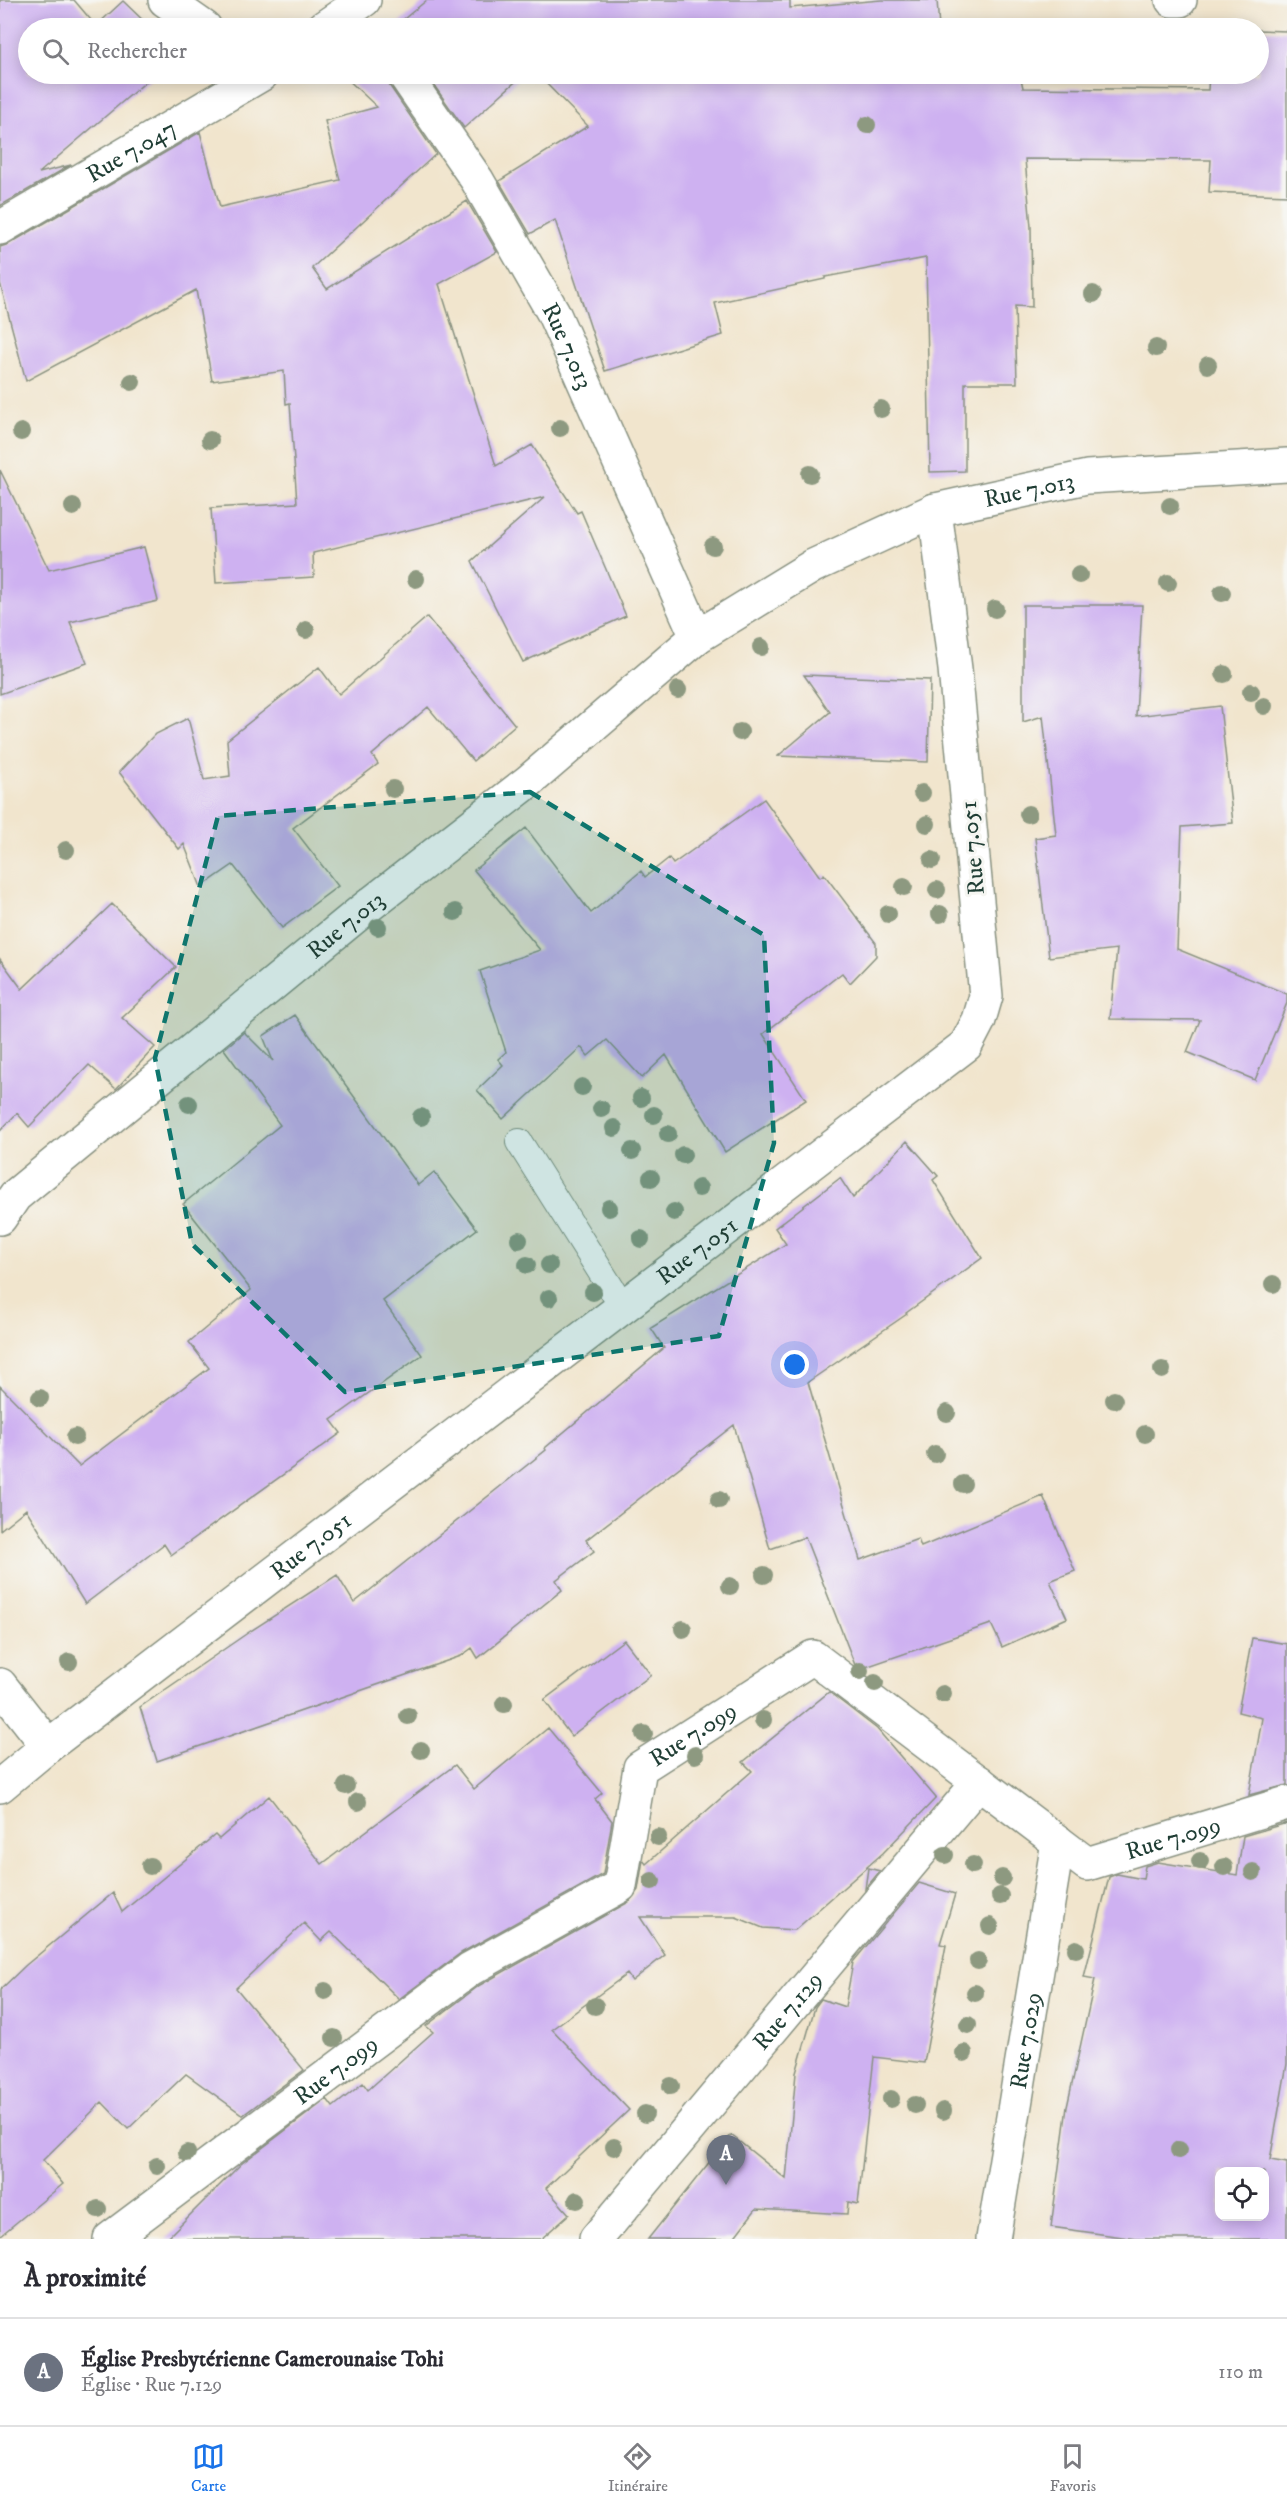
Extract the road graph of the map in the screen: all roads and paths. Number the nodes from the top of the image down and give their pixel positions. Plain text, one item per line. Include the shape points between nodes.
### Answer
1 (165, 0) edge
2 (1172, 0) edge
3 (1180, 0) edge
4 (365, 11) edge
5 (191, 18) edge
6 (348, 18) edge
7 (245, 84) edge
8 (412, 84) edge
9 (0, 228) edge
10 (1287, 465) edge
11 (935, 510) junction
12 (697, 637) junction
13 (519, 1142) dead end
14 (0, 1218) edge
15 (623, 1306) junction
16 (0, 1685) edge
17 (48, 1746) junction
18 (979, 1782) junction
19 (0, 1786) edge
20 (1287, 1803) edge
21 (1058, 1842) junction
22 (110, 2239) edge
23 (596, 2239) edge
24 (993, 2239) edge

1 - 5 street
2 - 3 street
4 - 6 street
7 - 9 street, Rue 7.047
8 - 12 street, Rue 7.013 via 477,180 553,312
10 - 11 street, Rue 7.013 via 1087,477
11 - 12 street, Rue 7.013 via 813,566
11 - 15 street, Rue 7.051 via 955,669 986,996 980,1020 966,1045
12 - 14 street, Rue 7.013 via 529,781 363,910 15,1196
13 - 15 lane
15 - 17 street, Rue 7.051
16 - 17 street
17 - 19 street, Rue 7.051
18 - 21 street, Rue 7.099
18 - 22 street, Rue 7.099 via 813,1658 640,1768 620,1886 470,1969
18 - 23 street, Rue 7.129
20 - 21 street, Rue 7.099 via 1087,1864
21 - 24 street, Rue 7.029

